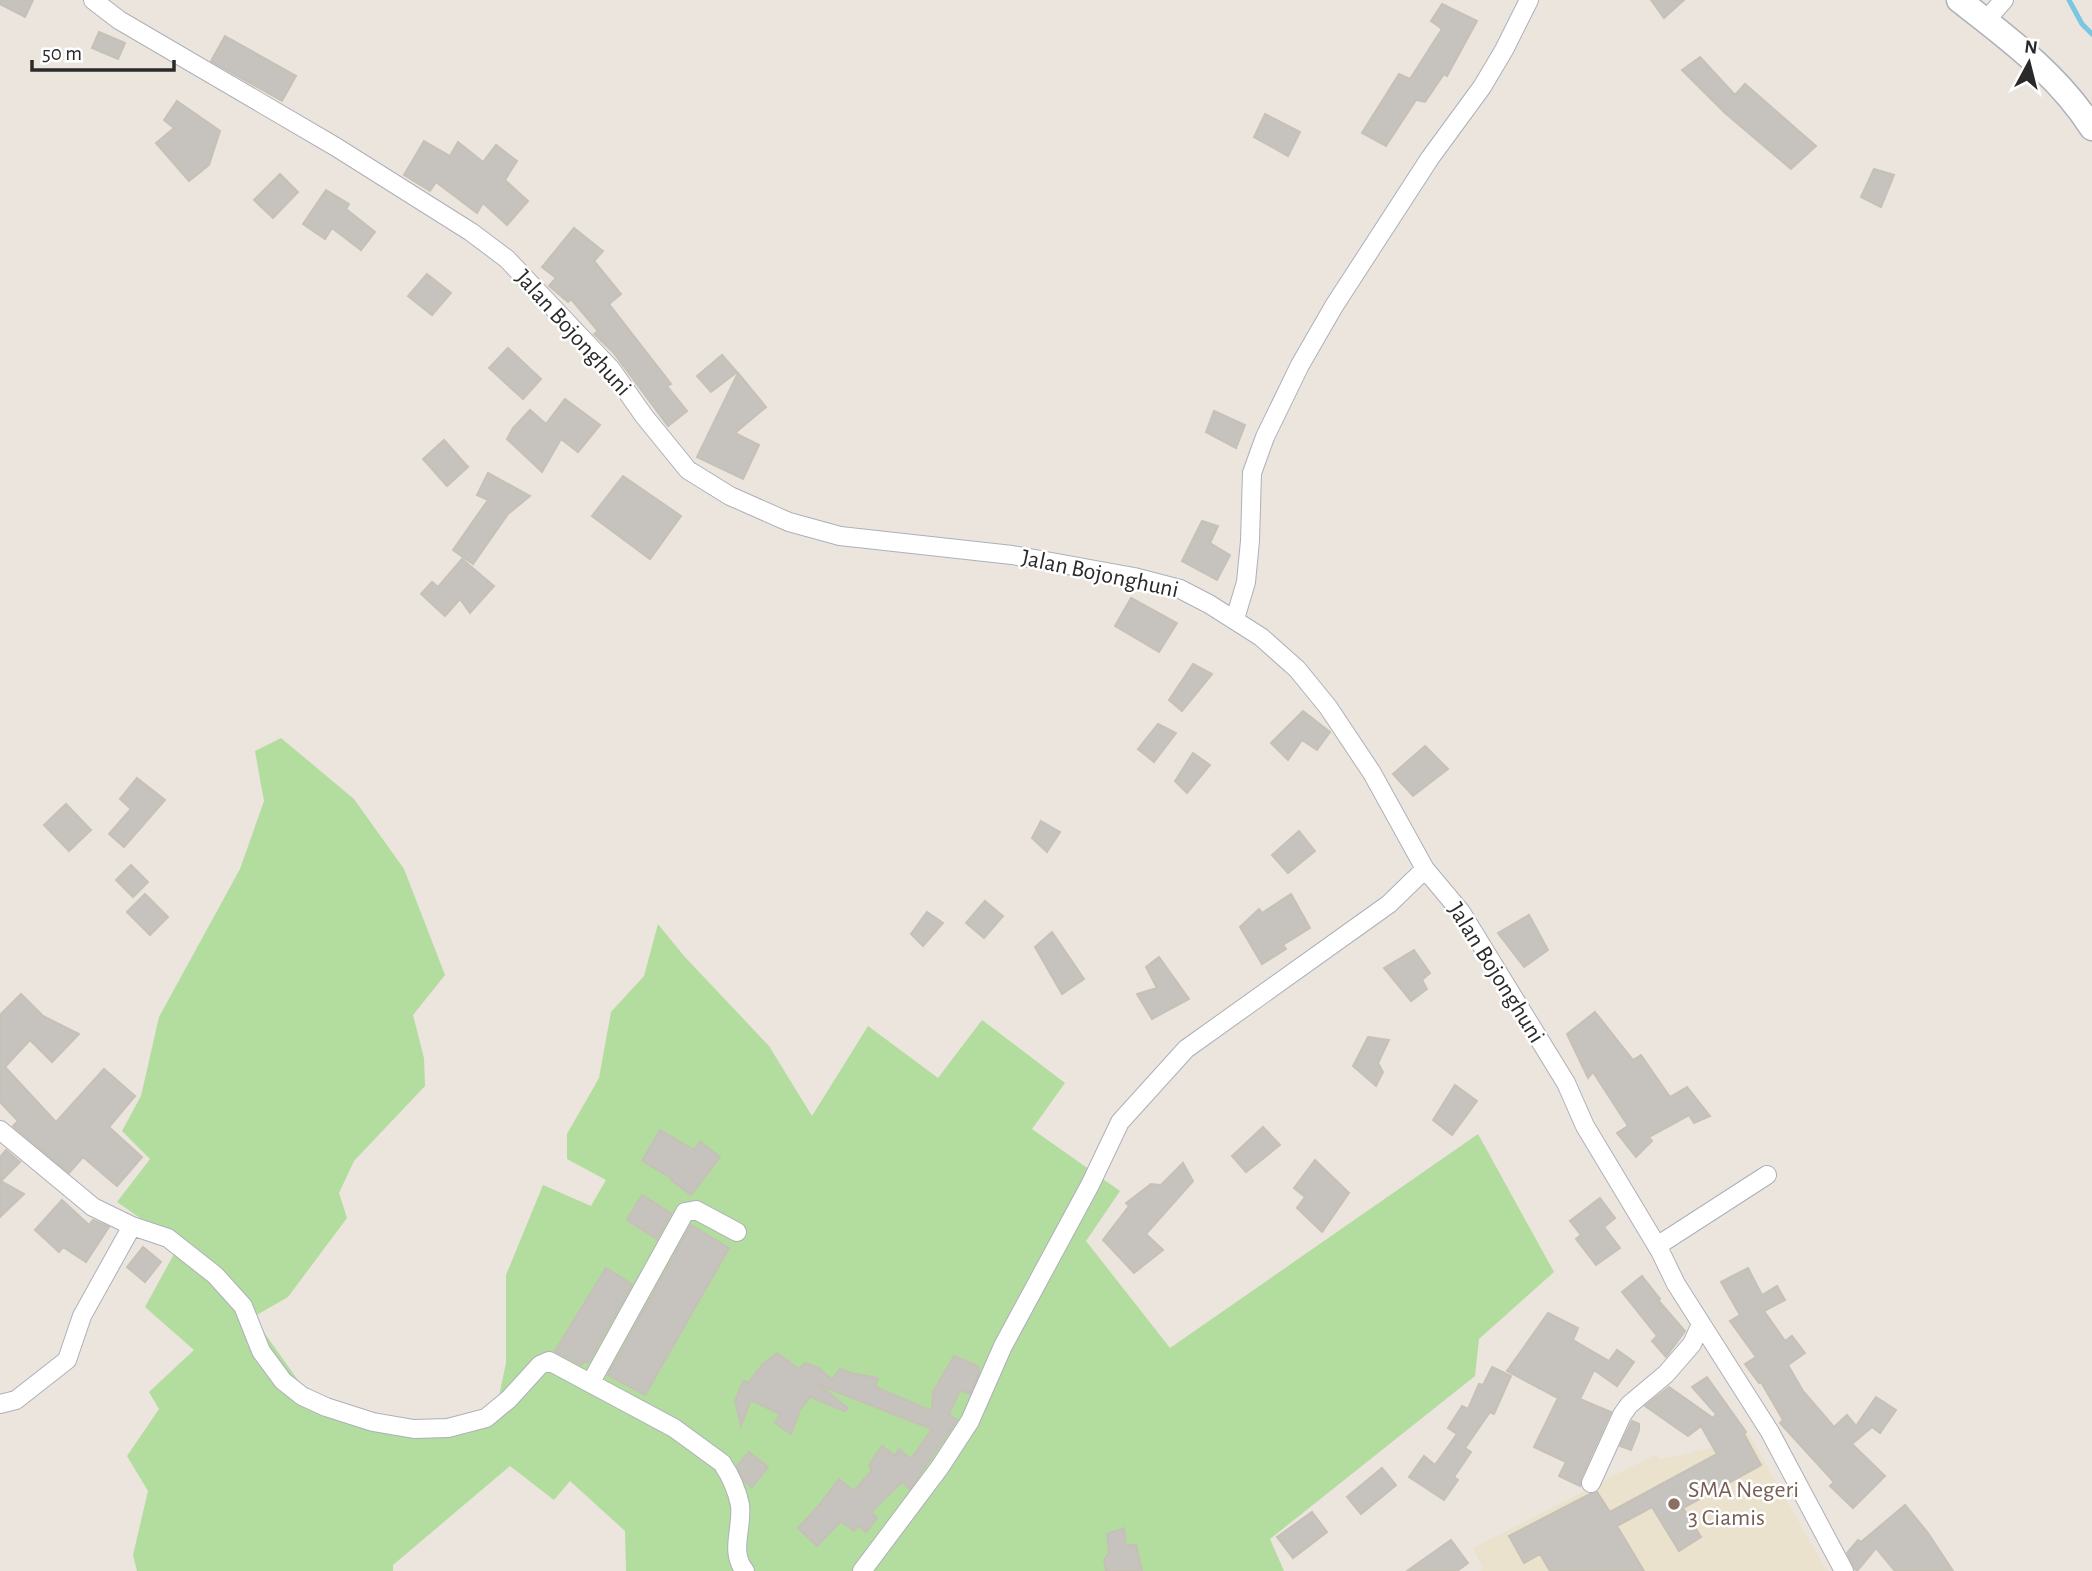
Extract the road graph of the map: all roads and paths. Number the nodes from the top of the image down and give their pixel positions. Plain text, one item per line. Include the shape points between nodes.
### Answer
1 (93, 0) edge
2 (1529, 0) edge
3 (1959, 0) edge
4 (2004, 0) edge
5 (1986, 20) junction
6 (2092, 128) edge
7 (1235, 619) junction
8 (1426, 869) junction
9 (0, 1130) edge
10 (1767, 1175) dead end
11 (132, 1226) junction
12 (737, 1232) dead end
13 (1657, 1246) junction
14 (1701, 1324) junction
15 (591, 1382) junction
16 (0, 1404) edge
17 (1591, 1483) dead end
18 (745, 1571) edge
19 (862, 1571) edge
20 (1844, 1571) edge

1 - 7 street, Jalan Bojonghuni via 119,20 336,147 507,259 611,369 688,470 730,496 789,522 840,536 1012,555 1134,576 1180,589
2 - 7 street via 1482,87 1346,287 1265,437 1252,473 1246,582
3 - 5 street
4 - 5 street
5 - 6 street via 2052,78
7 - 8 street, Jalan Bojonghuni via 1297,669 1328,707
8 - 13 street, Jalan Bojonghuni via 1461,912 1566,1083 1585,1126
8 - 19 street via 1389,904 1186,1049 1120,1122 1003,1346 970,1421
9 - 11 street via 93,1207
10 - 13 street
11 - 15 street via 168,1238 215,1275 243,1307 261,1350 283,1381 326,1407 373,1422 448,1429 486,1418 540,1364 549,1361
11 - 16 street via 82,1316 67,1360 16,1399
12 - 15 street via 695,1210 685,1212
13 - 14 street, Jalan Bojonghuni
14 - 17 street via 1692,1344 1622,1415
14 - 20 street, Jalan Bojonghuni via 1770,1432
15 - 18 street via 674,1427 722,1463 740,1506 737,1558

